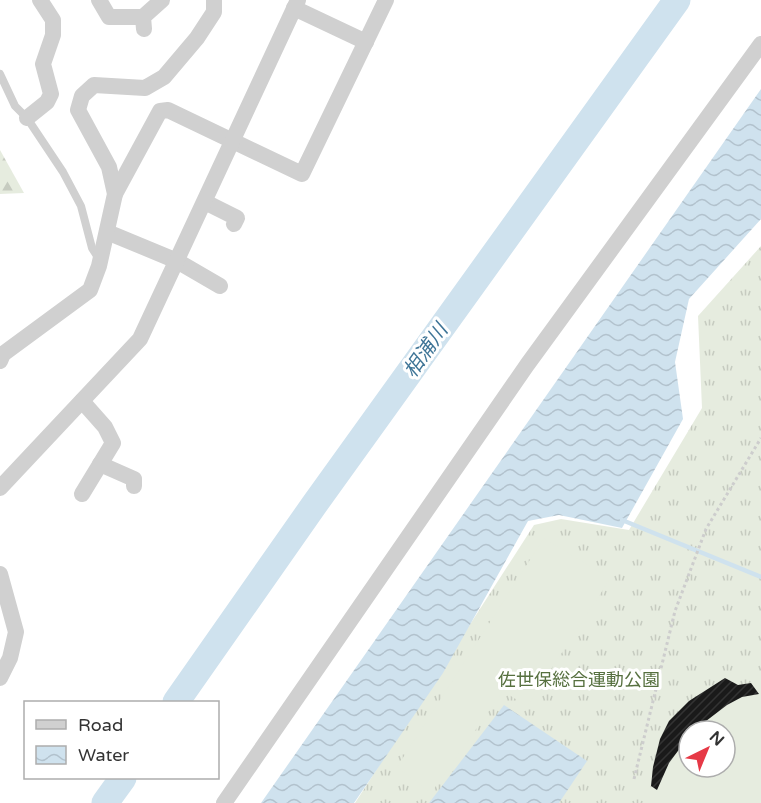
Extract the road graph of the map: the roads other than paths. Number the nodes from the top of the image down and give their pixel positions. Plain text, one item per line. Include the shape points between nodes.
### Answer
1 (40, 0) edge
2 (99, 0) edge
3 (162, 0) edge
4 (214, 0) edge
5 (386, 0) edge
6 (296, 4) edge
7 (366, 42) junction
8 (761, 44) edge
9 (0, 74) edge
10 (27, 118) junction
11 (233, 140) junction
12 (115, 194) junction
13 (205, 202) junction
14 (237, 218) dead end
15 (106, 232) junction
16 (100, 261) junction
17 (177, 261) junction
18 (220, 286) dead end
19 (1, 354) edge
20 (82, 401) junction
21 (100, 464) junction
22 (134, 486) dead end
23 (0, 488) edge
24 (82, 494) dead end
25 (0, 574) edge
26 (1, 671) edge
27 (224, 803) edge

1 - 10 street via 53,20 53,35 42,64 51,94
2 - 3 street via 110,17 143,23
4 - 12 street via 214,12 164,77 145,88 94,85 82,96 78,111 109,167
5 - 7 street
6 - 7 street
6 - 11 street
7 - 11 street via 302,174
8 - 27 street via 527,365
9 - 10 lane via 15,106
10 - 16 lane via 81,206 92,248
11 - 12 street via 168,110 160,111
11 - 13 street
12 - 15 street
13 - 14 street
13 - 17 street
15 - 16 street
15 - 17 street
16 - 19 street via 90,290
17 - 18 street
17 - 20 street via 140,339
20 - 21 street via 105,426 113,444
20 - 23 street
21 - 22 street via 134,479
21 - 24 street
25 - 26 street via 16,632 10,658

